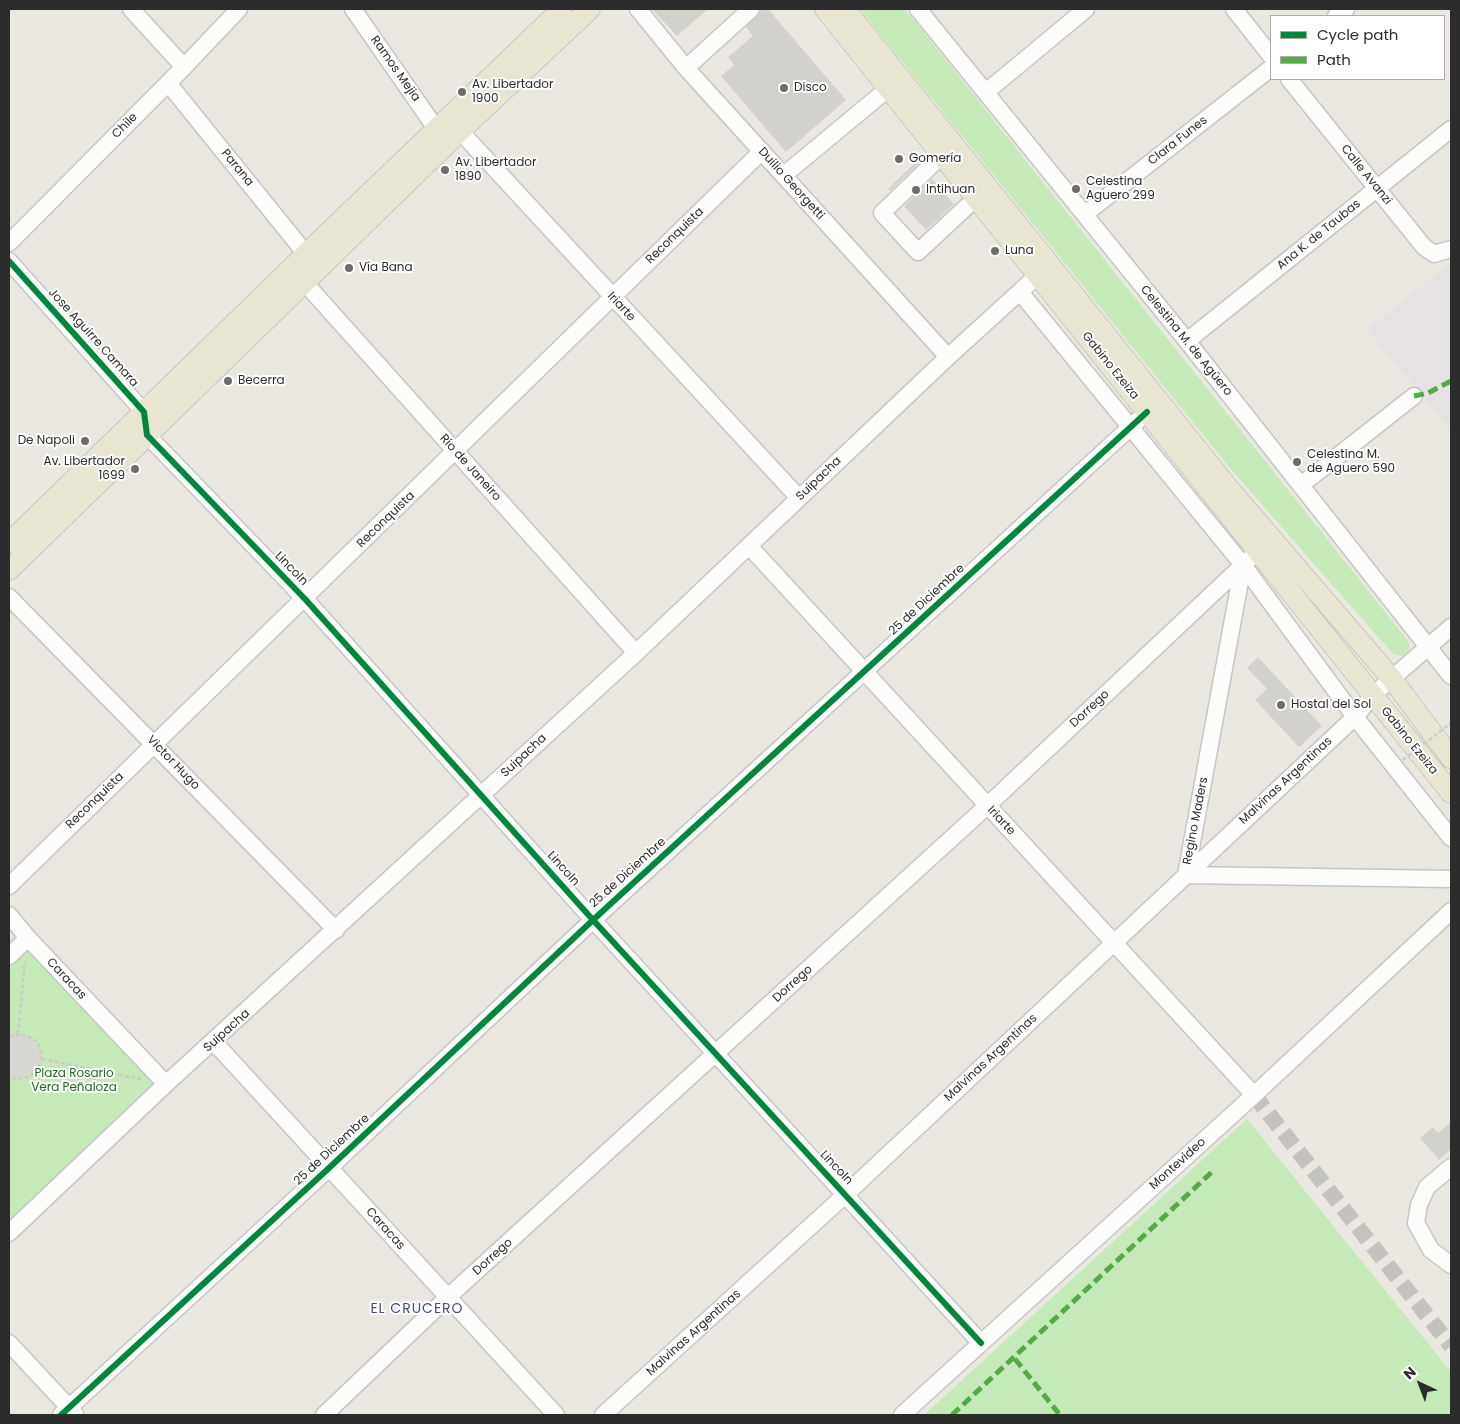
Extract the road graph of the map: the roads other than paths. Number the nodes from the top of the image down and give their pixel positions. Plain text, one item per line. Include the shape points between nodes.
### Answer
1 (132, 9) edge
2 (239, 9) edge
3 (353, 9) edge
4 (562, 9) edge
5 (590, 9) edge
6 (638, 9) edge
7 (751, 9) edge
8 (825, 9) edge
9 (845, 9) edge
10 (918, 9) edge
11 (1086, 9) edge
12 (1234, 9) edge
13 (1270, 55) edge
14 (184, 67) junction
15 (686, 68) junction
16 (1270, 69) edge
17 (1290, 80) edge
18 (168, 83) junction
19 (890, 87) junction
20 (986, 92) junction
21 (1451, 128) edge
22 (437, 130) junction
23 (460, 131) junction
24 (762, 151) junction
25 (942, 155) junction
26 (784, 175) junction
27 (1376, 189) junction
28 (976, 198) junction
29 (1085, 214) junction
30 (9, 242) edge
31 (1451, 249) edge
32 (306, 254) junction
33 (9, 261) edge
34 (1037, 276) junction
35 (306, 283) junction
36 (1020, 292) junction
37 (612, 297) junction
38 (1187, 341) junction
39 (948, 357) junction
40 (1414, 396) dead end
41 (144, 412) junction
42 (1147, 412) junction
43 (1130, 427) junction
44 (147, 435) junction
45 (456, 452) junction
46 (1301, 486) junction
47 (799, 498) junction
48 (9, 543) edge
49 (748, 546) junction
50 (1259, 550) junction
51 (1244, 566) junction
52 (9, 570) edge
53 (9, 597) edge
54 (305, 599) junction
55 (1451, 627) edge
56 (1428, 647) junction
57 (636, 653) junction
58 (865, 673) junction
59 (1451, 676) edge
60 (1392, 680) junction
61 (1373, 695) junction
62 (1355, 717) junction
63 (154, 744) junction
64 (1451, 758) edge
65 (1451, 793) edge
66 (482, 796) junction
67 (987, 806) junction
68 (1451, 838) edge
69 (1186, 874) junction
70 (1451, 879) edge
71 (9, 886) edge
72 (1451, 910) edge
73 (9, 915) edge
74 (593, 920) junction
75 (336, 930) junction
76 (28, 938) junction
77 (1113, 943) junction
78 (9, 956) edge
79 (214, 1042) junction
80 (716, 1054) junction
81 (166, 1084) junction
82 (1254, 1095) junction
83 (1451, 1167) edge
84 (329, 1168) junction
85 (846, 1195) junction
86 (9, 1233) edge
87 (1451, 1265) edge
88 (448, 1298) junction
89 (9, 1343) edge
90 (981, 1343) junction
91 (69, 1413) edge
92 (324, 1415) edge
93 (556, 1415) edge
94 (603, 1415) edge
95 (902, 1415) edge

1 - 14 street
2 - 14 street, Chile
3 - 22 street, Ramos Mejia
4 - 22 main road
5 - 23 main road
6 - 15 street, Duilio Georgetti
7 - 15 street
8 - 19 main road, Gabino Ezeiza
9 - 60 main road, Gabino Ezeiza via 1230,490
10 - 20 street, Celestina M. de Agüero
11 - 20 street
12 - 13 street
14 - 18 street, Chile
15 - 24 street, Duilio Georgetti
16 - 29 street, Clara Funes
17 - 27 street, Calle Avanzi
18 - 30 street, Chile
18 - 32 street, Parana
19 - 25 main road, Gabino Ezeiza
19 - 26 street
20 - 29 street, Celestina M. de Agüero
21 - 27 street, Ana K. de Taubas
22 - 23 street
22 - 32 main road
23 - 35 main road
23 - 37 street, Iriarte
24 - 26 street, Duilio Georgetti
24 - 37 street, Reconquista
25 - 28 main road, Gabino Ezeiza
25 - 28 street via 882,213 918,252
26 - 39 street, Duilio Georgetti
27 - 31 street, Calle Avanzi via 1424,247 1434,254
27 - 38 street, Ana K. de Taubas
28 - 34 main road, Gabino Ezeiza
29 - 38 street, Celestina M. de Agüero
32 - 41 main road
33 - 41 street, Jose Aguirre Camara
34 - 36 street, Suipacha
34 - 42 main road, Gabino Ezeiza
35 - 44 main road
35 - 45 street, Río de Janeiro
36 - 39 street, Suipacha
36 - 43 street
37 - 45 street, Reconquista
37 - 47 street, Iriarte
38 - 46 street, Celestina M. de Agüero
39 - 47 street, Suipacha
40 - 46 street
41 - 44 street
41 - 48 main road
42 - 43 street, 25 de Diciembre
42 - 50 main road, Gabino Ezeiza
43 - 51 street
43 - 58 street, 25 de Diciembre
44 - 52 main road
44 - 54 street, Lincoln
45 - 54 street, Reconquista
45 - 57 street, Río de Janeiro
46 - 56 street, Celestina M. de Agüero
47 - 49 street, Suipacha
49 - 57 street, Suipacha
49 - 58 street, Iriarte
50 - 51 street, Dorrego
50 - 61 main road, Gabino Ezeiza
51 - 62 street
51 - 67 street, Dorrego
51 - 69 street, Regino Maders
53 - 63 street, Victor Hugo
54 - 63 street, Reconquista
54 - 66 street, Lincoln
55 - 56 street, Malvinas Argentinas
56 - 59 street, Celestina M. de Agüero
56 - 60 street, Malvinas Argentinas
57 - 66 street, Suipacha
58 - 67 street, Iriarte
58 - 74 street, 25 de Diciembre
60 - 61 street, Malvinas Argentinas
60 - 64 main road, Gabino Ezeiza
61 - 62 street, Malvinas Argentinas
61 - 65 main road, Gabino Ezeiza
62 - 68 street
62 - 69 street, Malvinas Argentinas
63 - 71 street, Reconquista
63 - 75 street, Victor Hugo
66 - 74 street, Lincoln
66 - 75 street, Suipacha
67 - 77 street, Iriarte
67 - 80 street, Dorrego
69 - 70 street, Regino Maders
69 - 77 street, Malvinas Argentinas
72 - 82 street, Montevideo
73 - 76 street, Caracas
74 - 80 street, Lincoln
74 - 84 street, 25 de Diciembre
75 - 79 street, Suipacha
76 - 78 street
76 - 81 street, Caracas
77 - 82 street, Iriarte
77 - 85 street, Malvinas Argentinas
79 - 81 street, Suipacha
79 - 84 street, Caracas
80 - 85 street, Lincoln
80 - 88 street, Dorrego
81 - 86 street, Suipacha
82 - 90 street, Montevideo
83 - 87 street via 1427,1187 1416,1223 1431,1250
84 - 88 street, Caracas
84 - 91 street, 25 de Diciembre
85 - 90 street, Lincoln
85 - 94 street, Malvinas Argentinas
88 - 92 street, Dorrego
88 - 93 street, Caracas
89 - 91 street
90 - 95 street, Montevideo

